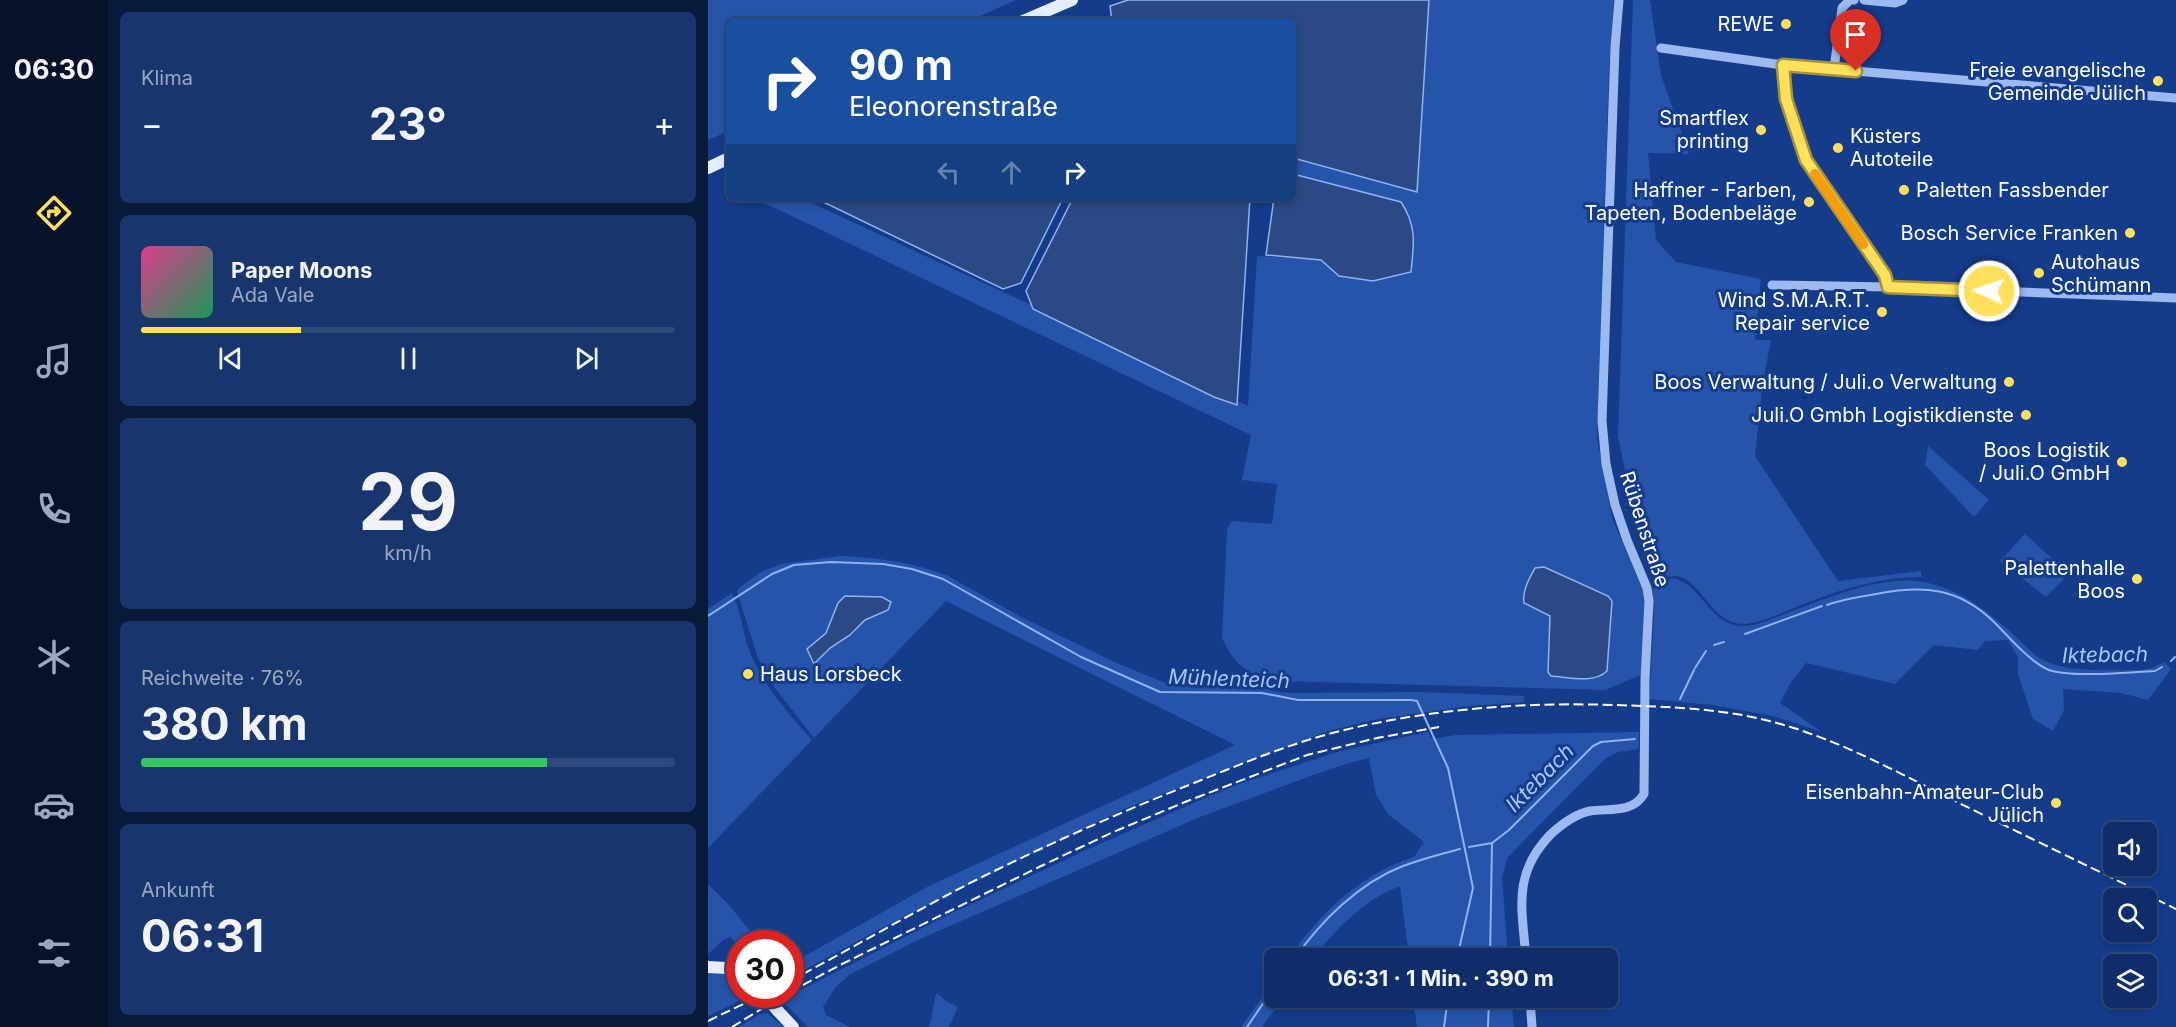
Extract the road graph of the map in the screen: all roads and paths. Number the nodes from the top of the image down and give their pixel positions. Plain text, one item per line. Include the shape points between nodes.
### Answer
1 (1072, 0) edge
2 (1619, 0) edge
3 (1854, 0) edge
4 (1864, 0) edge
5 (1903, 0) edge
6 (1030, 18) edge
7 (1661, 48) dead end
8 (1783, 65) junction
9 (1834, 69) junction
10 (2176, 98) edge
11 (726, 159) edge
12 (708, 168) edge
13 (1772, 285) dead end
14 (1888, 287) junction
15 (2176, 298) edge
16 (1525, 948) edge
17 (708, 967) edge
18 (726, 968) edge
19 (775, 1008) edge
20 (1531, 1008) edge
21 (793, 1027) edge
22 (1532, 1027) edge

1 - 6 main road
2 - 16 street, Rübenstraße via 1602,421 1615,505 1650,601 1644,794 1629,807 1575,817 1561,825 1536,852 1527,866 1521,899
3 - 9 street via 1842,8
4 - 5 street
7 - 8 street
8 - 9 street
8 - 14 street via 1786,99 1806,160 1885,275
9 - 10 street
11 - 12 main road
13 - 14 street
14 - 15 street
17 - 18 main road
19 - 21 main road, bridge
20 - 22 street

